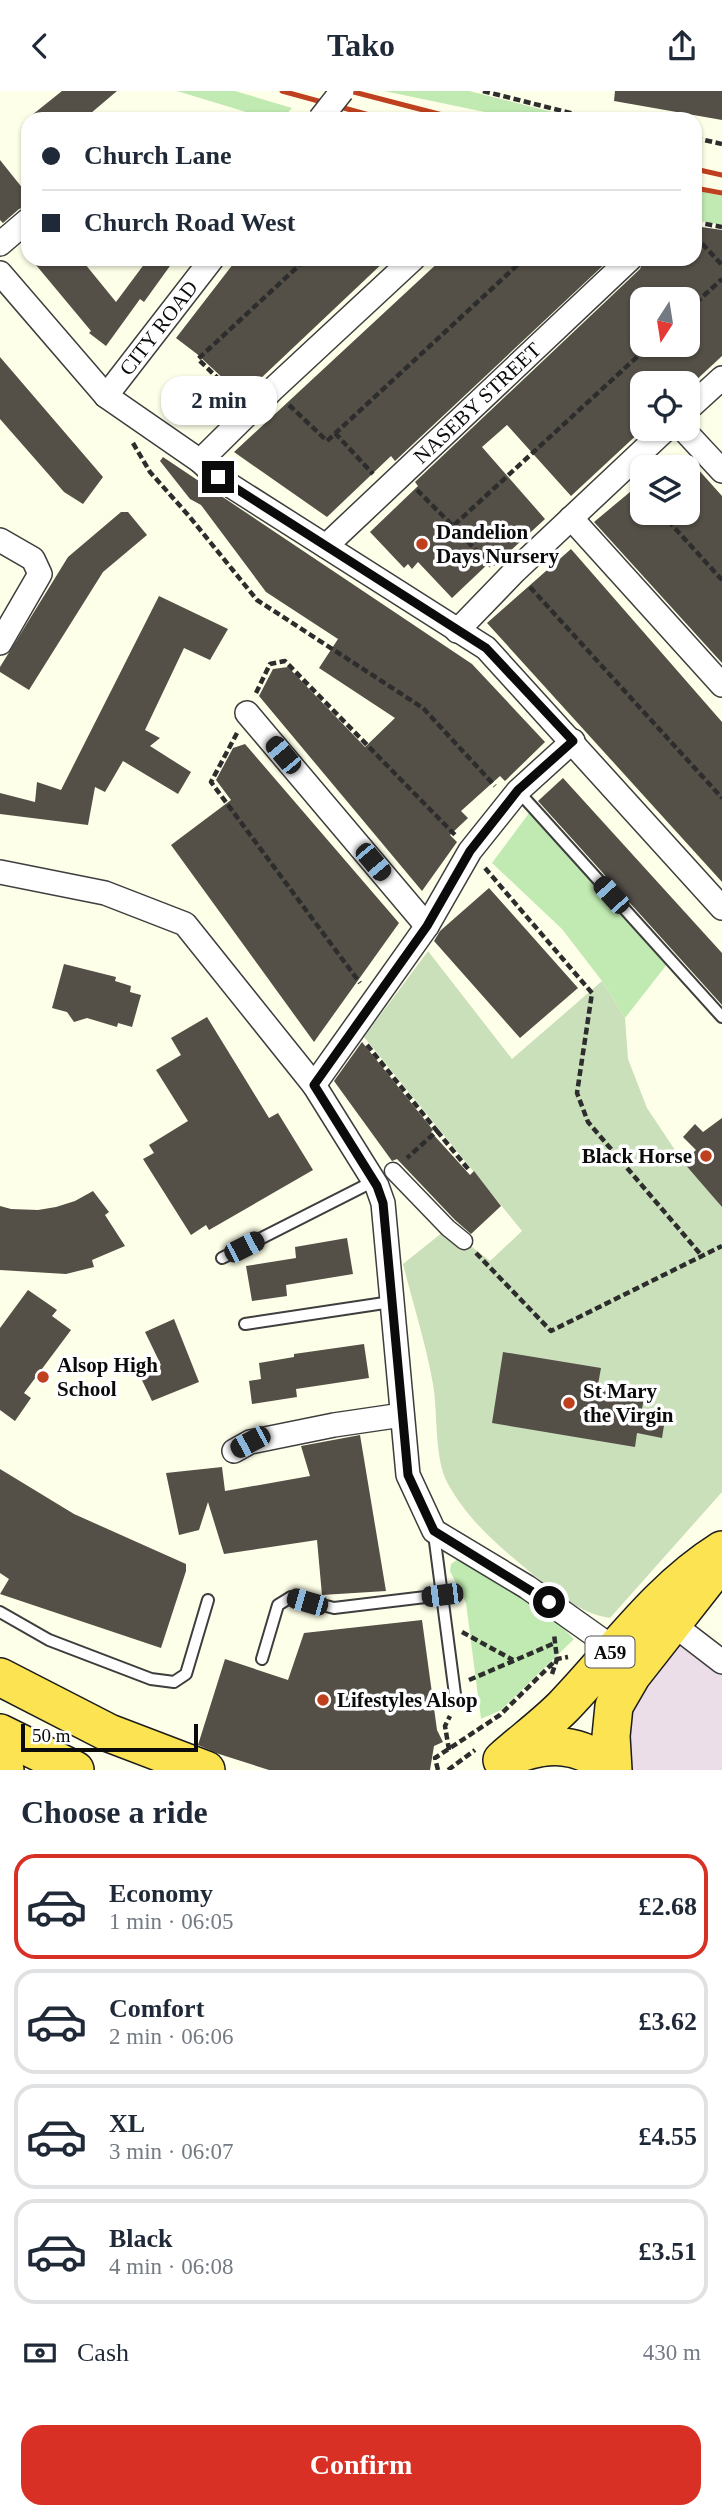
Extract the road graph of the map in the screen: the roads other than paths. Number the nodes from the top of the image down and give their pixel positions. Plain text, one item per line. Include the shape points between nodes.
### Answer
1 (342, 91) edge
2 (326, 112) edge
3 (21, 226) edge
4 (0, 244) edge
5 (207, 266) edge
6 (405, 266) edge
7 (623, 266) edge
8 (0, 273) edge
9 (722, 378) edge
10 (106, 396) junction
11 (700, 398) edge
12 (653, 441) edge
13 (694, 441) edge
14 (200, 461) junction
15 (722, 471) edge
16 (571, 518) junction
17 (0, 540) edge
18 (326, 546) junction
19 (457, 631) junction
20 (0, 643) edge
21 (722, 685) edge
22 (247, 713) road end
23 (573, 741) junction
24 (514, 796) junction
25 (0, 872) edge
26 (722, 908) edge
27 (427, 926) junction
28 (722, 1017) edge
29 (314, 1085) junction
30 (383, 1176) junction
31 (464, 1241) road end
32 (222, 1258) dead end
33 (391, 1302) junction
34 (245, 1324) dead end
35 (402, 1415) junction
36 (234, 1451) dead end
37 (434, 1531) junction
38 (722, 1550) edge
39 (722, 1558) edge
40 (442, 1595) junction
41 (208, 1600) dead end
42 (0, 1612) edge
43 (674, 1625) junction
44 (613, 1648) junction
45 (262, 1659) dead end
46 (722, 1661) edge
47 (0, 1677) edge
48 (0, 1700) edge
49 (456, 1702) dead end
50 (0, 1733) edge
51 (494, 1765) edge
52 (75, 1770) edge
53 (146, 1770) edge
54 (206, 1770) edge
55 (613, 1770) edge

1 - 2 street, bridge
3 - 4 street
5 - 10 street, CITY ROAD
6 - 14 street
7 - 18 street, NASEBY STREET
8 - 10 street
9 - 11 street
10 - 14 street
12 - 16 street
13 - 15 street
14 - 18 street
16 - 19 street
16 - 21 street
17 - 20 street via 33,559 40,574
18 - 19 street
19 - 23 street via 486,648
22 - 27 street
23 - 24 street
23 - 26 street
24 - 27 street via 470,851
24 - 28 lane
25 - 29 street via 105,893 185,924
27 - 29 street
29 - 30 street
30 - 31 street
30 - 32 lane
30 - 33 street
33 - 34 lane
33 - 35 street
35 - 36 street via 250,1442
35 - 37 street via 408,1475
37 - 40 lane
37 - 44 street via 527,1587
38 - 44 highway, A59 via 661,1598
39 - 43 highway, A59
40 - 45 lane via 334,1608 291,1597 278,1605
40 - 49 lane
41 - 42 lane via 186,1674 174,1682 151,1679 49,1640
43 - 46 street
43 - 55 highway, A59 via 632,1675 614,1706
44 - 51 highway, A59 via 562,1708
47 - 54 highway via 109,1733
48 - 53 highway
50 - 52 highway
51 - 55 highway, A59 via 526,1750 553,1746 596,1756

